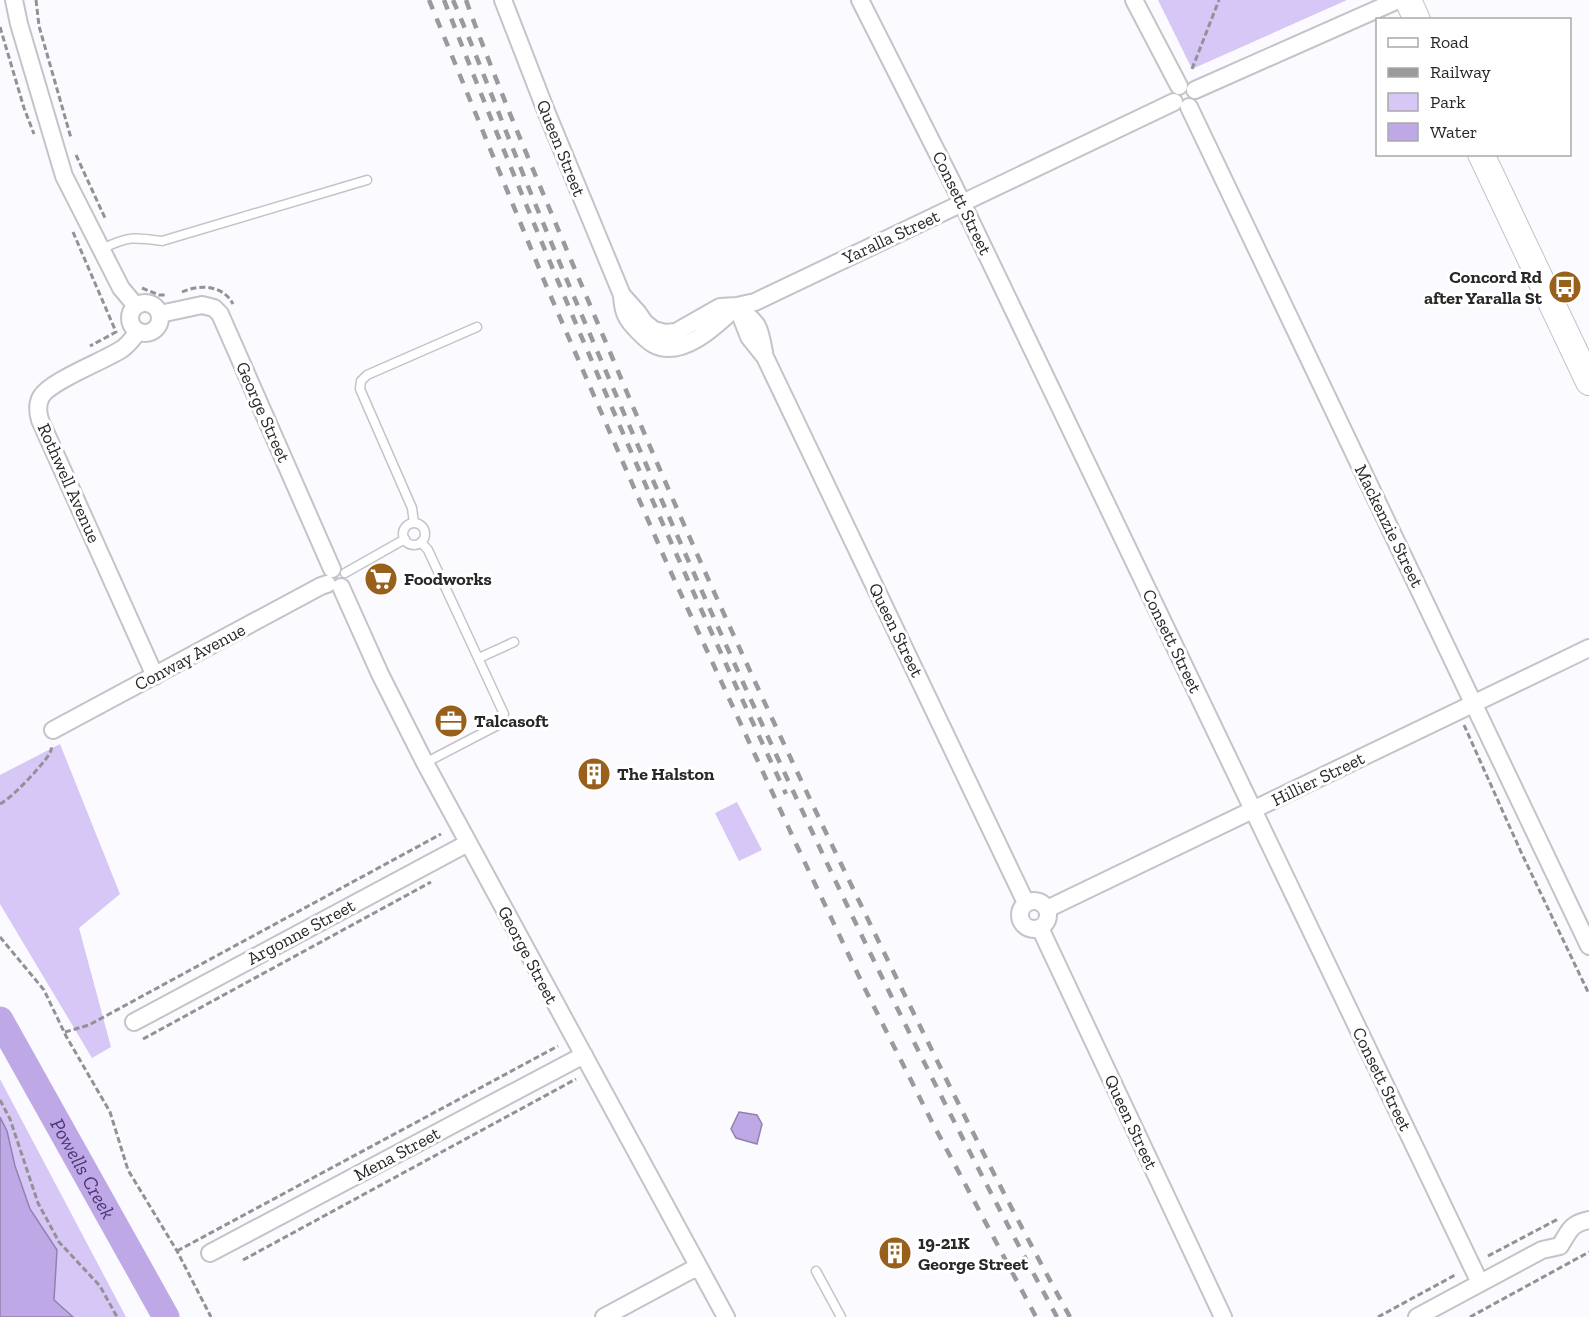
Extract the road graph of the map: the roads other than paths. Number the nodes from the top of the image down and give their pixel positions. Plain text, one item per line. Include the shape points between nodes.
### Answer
1 (14, 0) edge
2 (503, 0) edge
3 (860, 0) edge
4 (1134, 0) edge
5 (1398, 0) edge
6 (1408, 0) edge
7 (1416, 18) edge
8 (1184, 96) junction
9 (1482, 156) edge
10 (367, 180) dead end
11 (962, 203) junction
12 (109, 245) junction
13 (136, 306) junction
14 (737, 306) junction
15 (160, 314) junction
16 (477, 327) dead end
17 (138, 332) junction
18 (1589, 382) edge
19 (414, 523) junction
20 (405, 539) junction
21 (421, 542) junction
22 (336, 578) junction
23 (514, 642) dead end
24 (1589, 648) edge
25 (479, 658) junction
26 (155, 676) junction
27 (1474, 704) junction
28 (53, 730) road end
29 (425, 763) junction
30 (1254, 810) junction
31 (468, 843) junction
32 (1026, 903) junction
33 (1047, 909) junction
34 (1040, 928) junction
35 (1589, 946) edge
36 (134, 1022) dead end
37 (584, 1055) junction
38 (1589, 1220) edge
39 (210, 1253) dead end
40 (698, 1267) junction
41 (816, 1271) dead end
42 (1480, 1283) junction
43 (604, 1317) edge
44 (726, 1317) edge
45 (841, 1317) edge
46 (1223, 1317) edge
47 (1417, 1317) edge

1 - 12 street via 64,176
2 - 14 street, Queen Street via 622,296 623,310 632,324 654,345 681,346 705,333
3 - 11 street, Consett Street
4 - 8 street, Mackenzie Street
5 - 8 street, Yaralla Street
6 - 7 main road
8 - 11 street, Yaralla Street
8 - 27 street, Mackenzie Street
9 - 18 main road
10 - 12 lane via 162,241 134,237
11 - 14 street, Yaralla Street via 755,302
11 - 30 street, Consett Street
12 - 13 street via 121,288
13 - 15 street via 150,303
13 - 17 street via 130,320
14 - 32 street, Queen Street via 755,321 765,357
15 - 17 street via 153,332
15 - 22 street, George Street via 202,305 220,314
16 - 19 lane via 361,381 360,389 412,508
17 - 26 street, Rothwell Avenue via 124,348 46,391 38,413
19 - 20 lane via 405,528
19 - 21 lane via 425,531
20 - 21 lane via 413,544
20 - 22 lane
21 - 25 lane
22 - 26 street, Conway Avenue
22 - 29 street, George Street
23 - 25 lane
24 - 27 street, Hillier Street
25 - 29 lane via 504,714 498,725
26 - 28 street, Conway Avenue
27 - 30 street, Hillier Street
27 - 35 street, Mackenzie Street
29 - 31 street, George Street
30 - 33 street, Hillier Street
30 - 42 street, Consett Street
31 - 36 street, Argonne Street
31 - 37 street, George Street
32 - 33 street via 1038,901
32 - 34 street via 1021,920 1026,927
33 - 34 street via 1046,922
34 - 46 street, Queen Street
37 - 39 street, Mena Street
37 - 40 street, George Street
38 - 42 street via 1571,1226 1560,1246 1542,1250
40 - 43 street
40 - 44 street, George Street
41 - 45 lane
42 - 47 street

